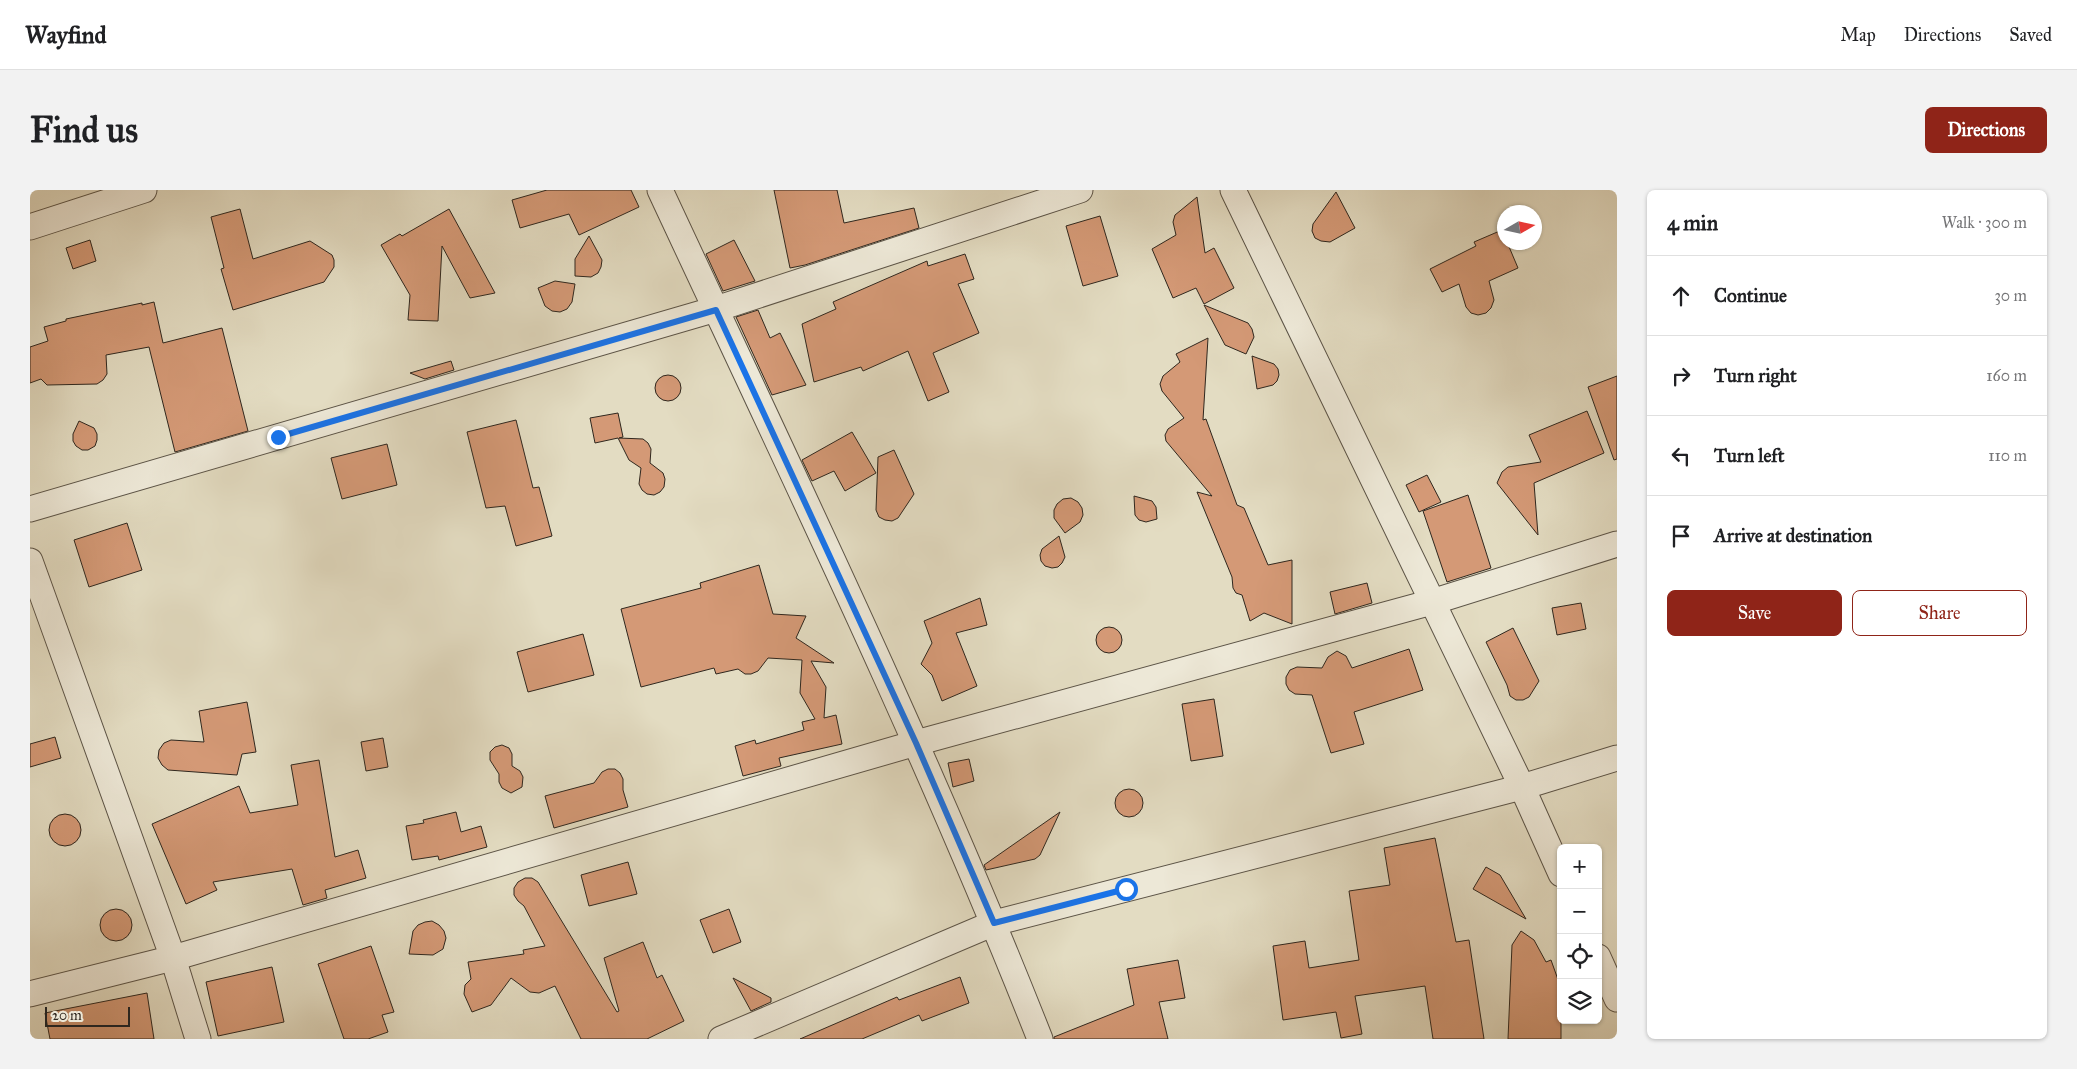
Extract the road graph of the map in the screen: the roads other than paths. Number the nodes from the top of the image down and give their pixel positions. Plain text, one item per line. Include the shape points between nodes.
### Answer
1 (144, 190) edge
2 (660, 190) edge
3 (1080, 190) edge
4 (1233, 190) edge
5 (30, 227) edge
6 (716, 310) junction
7 (30, 510) edge
8 (1617, 544) edge
9 (30, 561) edge
10 (1432, 602) junction
11 (916, 743) junction
12 (1617, 758) edge
13 (1522, 787) junction
14 (1557, 865) edge
15 (994, 923) junction
16 (173, 958) junction
17 (1602, 966) edge
18 (30, 994) edge
19 (1617, 999) edge
20 (198, 1039) edge
21 (721, 1039) edge
22 (1040, 1039) edge

1 - 5 street
2 - 6 street
3 - 6 street
4 - 10 street
6 - 7 street
6 - 11 street
8 - 10 street
9 - 16 street
10 - 11 street
10 - 13 street
11 - 15 street
11 - 16 street
12 - 13 street
13 - 14 street
13 - 15 street
15 - 21 street
15 - 22 street
16 - 18 street
16 - 20 street
17 - 19 street

